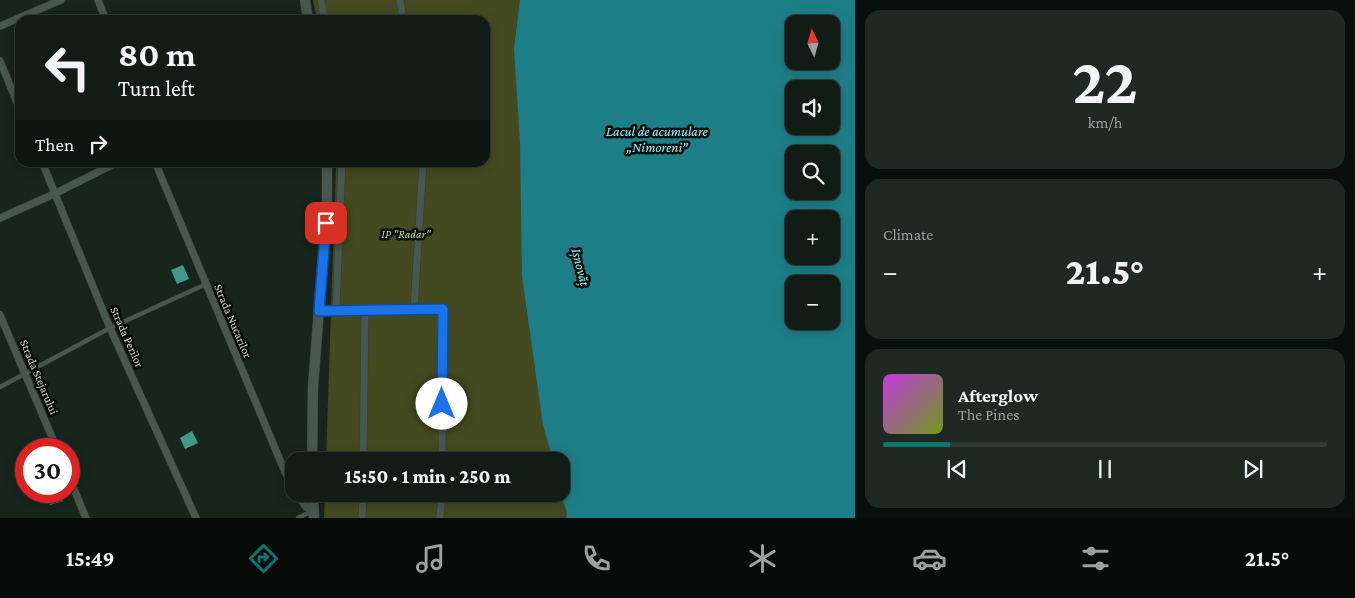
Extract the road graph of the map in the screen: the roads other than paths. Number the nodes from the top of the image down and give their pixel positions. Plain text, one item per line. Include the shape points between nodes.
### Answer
1 (60, 0) edge
2 (98, 0) edge
3 (305, 0) edge
4 (321, 0) edge
5 (400, 0) edge
6 (25, 15) edge
7 (104, 15) edge
8 (307, 15) edge
9 (323, 15) edge
10 (402, 15) edge
11 (15, 20) edge
12 (0, 26) edge
13 (0, 61) edge
14 (15, 98) edge
15 (44, 167) edge
16 (108, 167) edge
17 (157, 167) edge
18 (327, 167) edge
19 (342, 167) edge
20 (422, 167) edge
21 (54, 194) junction
22 (0, 218) edge
23 (206, 284) junction
24 (414, 309) junction
25 (443, 309) joint
26 (336, 310) junction
27 (365, 310) junction
28 (319, 311) junction
29 (0, 315) edge
30 (110, 328) junction
31 (25, 372) junction
32 (0, 387) edge
33 (52, 438) edge
34 (312, 452) edge
35 (363, 452) edge
36 (442, 452) edge
37 (285, 472) edge
38 (303, 502) edge
39 (363, 502) edge
40 (441, 502) edge
41 (80, 503) edge
42 (314, 514) edge
43 (86, 518) edge
44 (196, 518) edge
45 (298, 518) edge
46 (362, 518) edge
47 (440, 518) edge

1 - 6 street
2 - 7 street
3 - 8 main road
4 - 9 street
5 - 10 street
11 - 12 street
13 - 14 street
15 - 21 street, Strada Perilor
16 - 21 street
17 - 23 street, Strada Nucarilor
18 - 28 main road
19 - 26 street
20 - 24 street
21 - 22 street
21 - 30 street, Strada Perilor
23 - 30 lane
23 - 37 street, Strada Nucarilor
24 - 25 lane
24 - 27 lane
25 - 36 street
26 - 27 lane
26 - 28 lane
27 - 35 street
28 - 34 main road
29 - 31 street, Strada Stejarului
30 - 31 lane
30 - 44 street, Strada Perilor
31 - 32 lane
31 - 33 street, Strada Stejarului
38 - 42 street
39 - 46 street
40 - 47 street
41 - 43 street
42 - 45 lane

